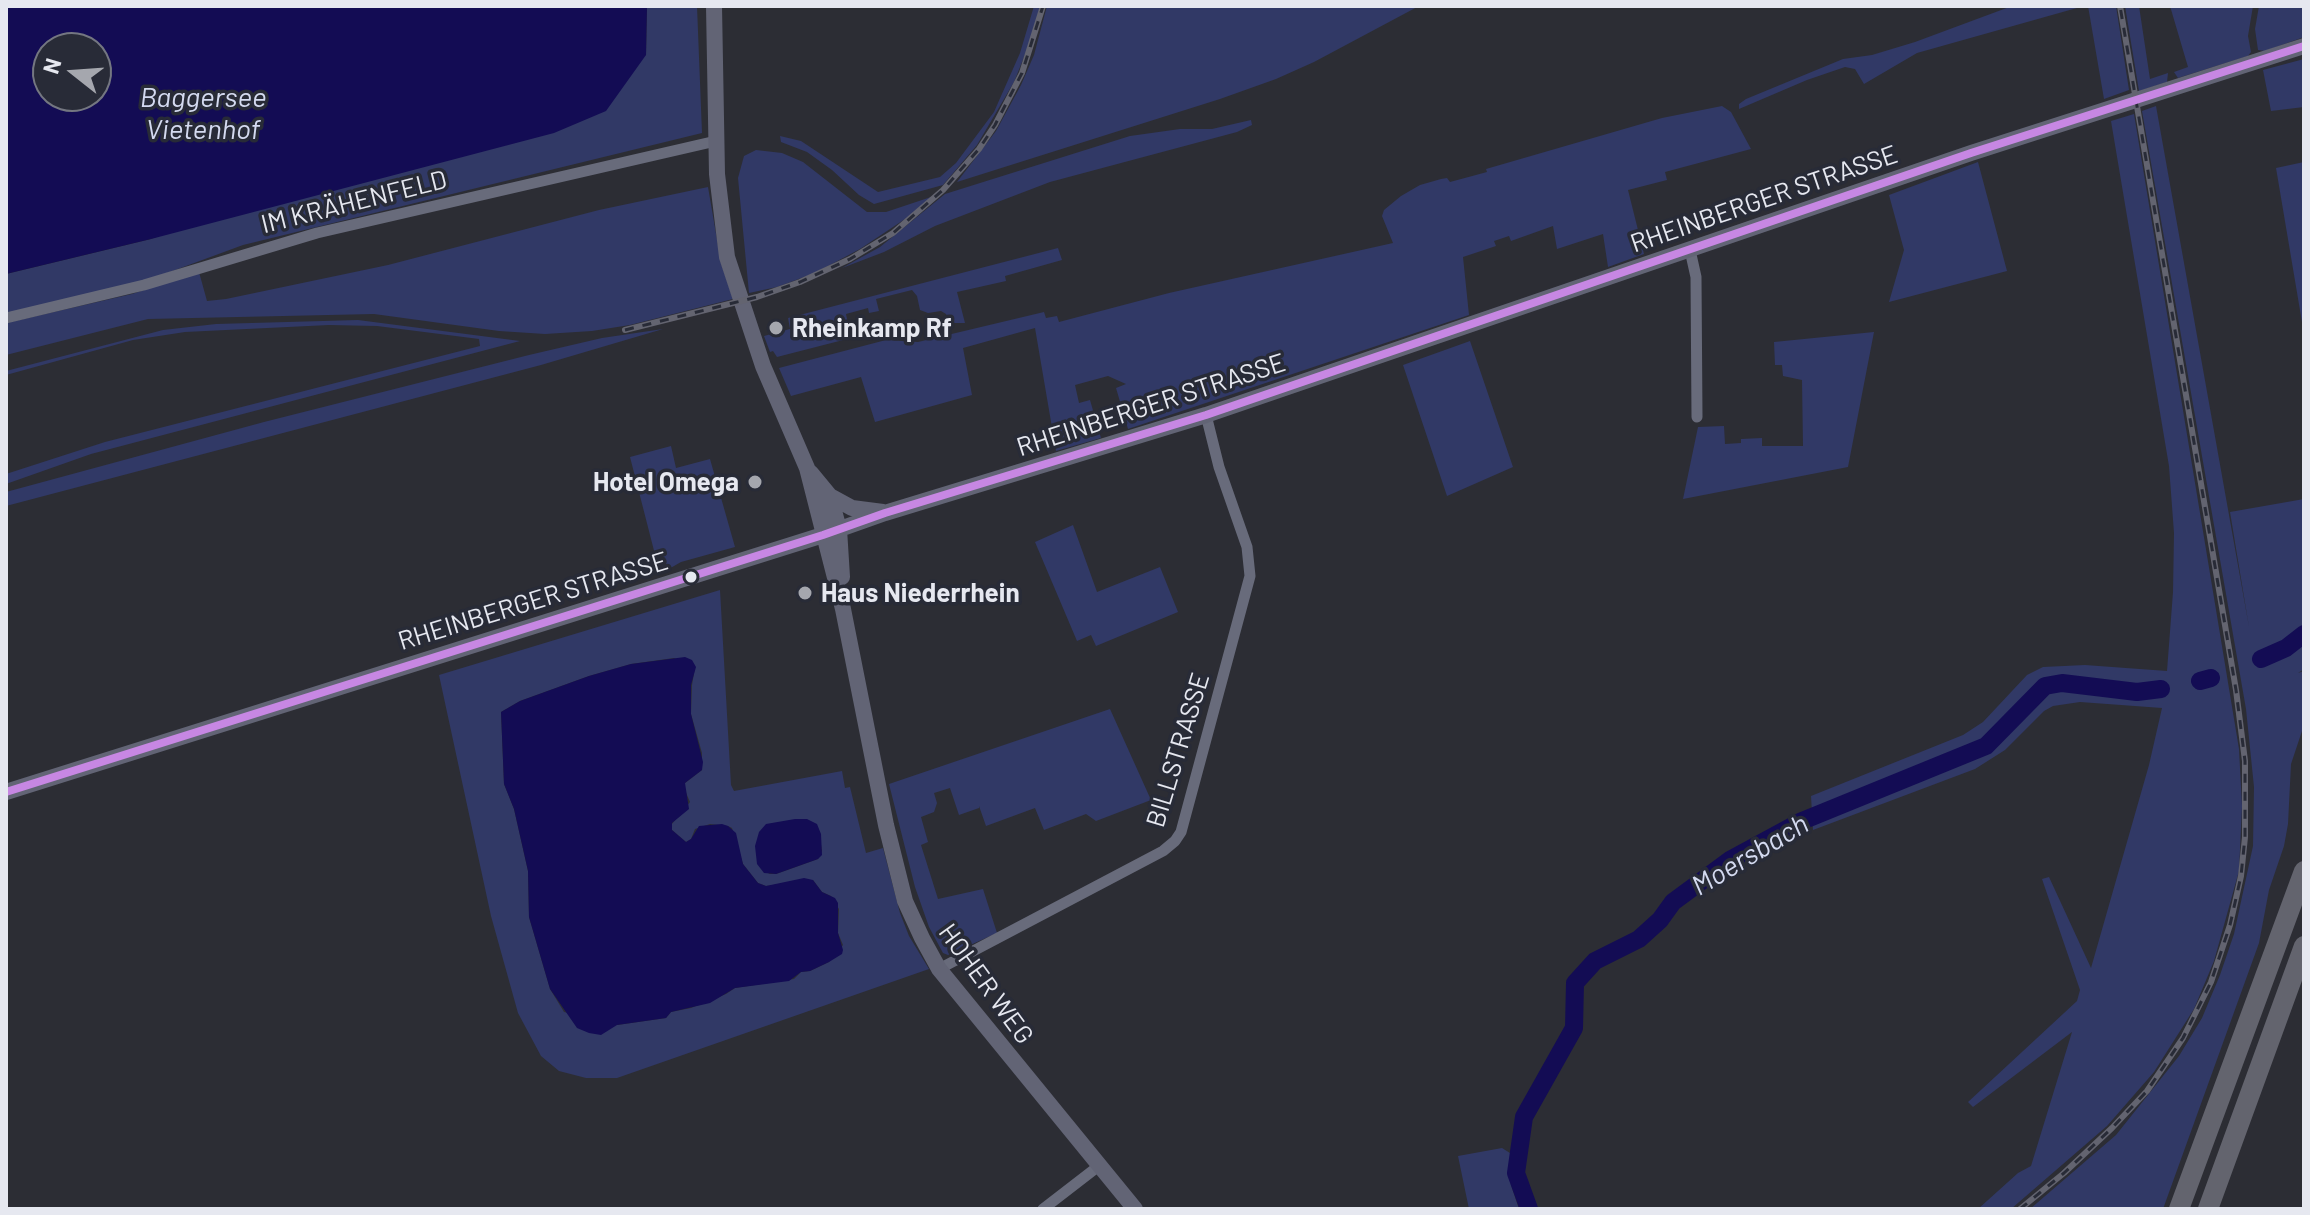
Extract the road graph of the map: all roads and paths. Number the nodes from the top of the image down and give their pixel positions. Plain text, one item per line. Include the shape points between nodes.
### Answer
1 (714, 6) edge
2 (2304, 46) edge
3 (716, 141) junction
4 (1690, 250) junction
5 (6, 318) edge
6 (1206, 415) junction
7 (1697, 417) dead end
8 (807, 468) junction
9 (830, 496) junction
10 (885, 513) junction
11 (831, 532) junction
12 (6, 792) edge
13 (2304, 871) edge
14 (2304, 946) edge
15 (939, 969) junction
16 (1100, 1165) junction
17 (1043, 1209) edge
18 (1135, 1209) edge
19 (2179, 1209) edge
20 (2208, 1209) edge

1 - 3 main road
2 - 4 main road, RHEINBERGER STRASSE
3 - 5 street, IM KRÄHENFELD via 331,229 144,285
3 - 8 main road via 730,269 761,361
4 - 6 main road, RHEINBERGER STRASSE
4 - 7 street via 1696,277
6 - 10 main road, RHEINBERGER STRASSE
6 - 15 street, BILLSTRASSE via 1247,547 1250,576 1181,832 1163,851
8 - 9 main road
8 - 11 main road
9 - 10 main road via 852,508
9 - 11 main road
10 - 11 main road, RHEINBERGER STRASSE
11 - 12 main road, RHEINBERGER STRASSE
11 - 15 main road, HOHER WEG via 899,881
13 - 19 highway
14 - 20 highway
15 - 16 main road, HOHER WEG
16 - 17 street
16 - 18 main road, HOHER WEG

